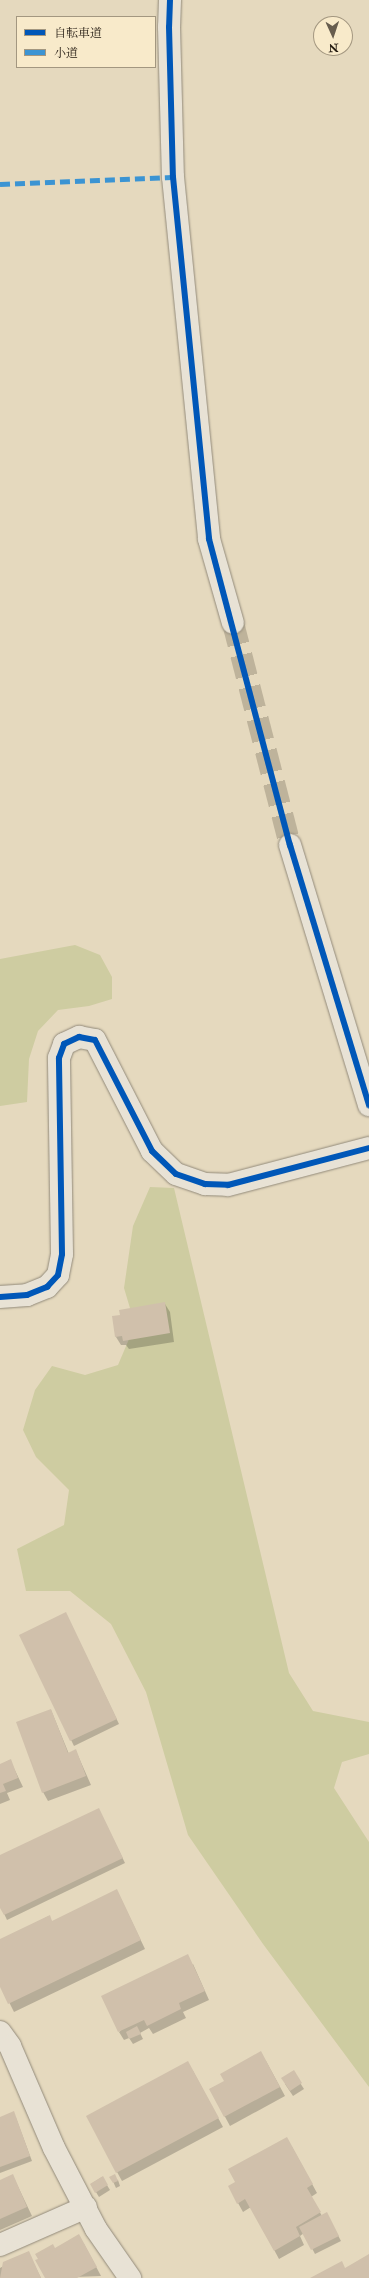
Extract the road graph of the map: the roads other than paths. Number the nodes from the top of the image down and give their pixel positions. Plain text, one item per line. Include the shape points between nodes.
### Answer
1 (170, 0) edge
2 (233, 623) tunnel mouth
3 (290, 845) tunnel mouth
4 (369, 1105) edge
5 (369, 1148) edge
6 (0, 1297) edge
7 (0, 2032) edge
8 (86, 2207) junction
9 (0, 2245) edge
10 (130, 2278) edge

1 - 2 street via 168,27 175,200 209,539
3 - 4 street
5 - 6 street via 228,1185 205,1184 176,1174 152,1151 95,1040 78,1037 64,1044 59,1058 62,1254 58,1274 47,1287 27,1295
7 - 8 street via 10,2046 54,2148
8 - 9 street
8 - 10 street via 96,2229

